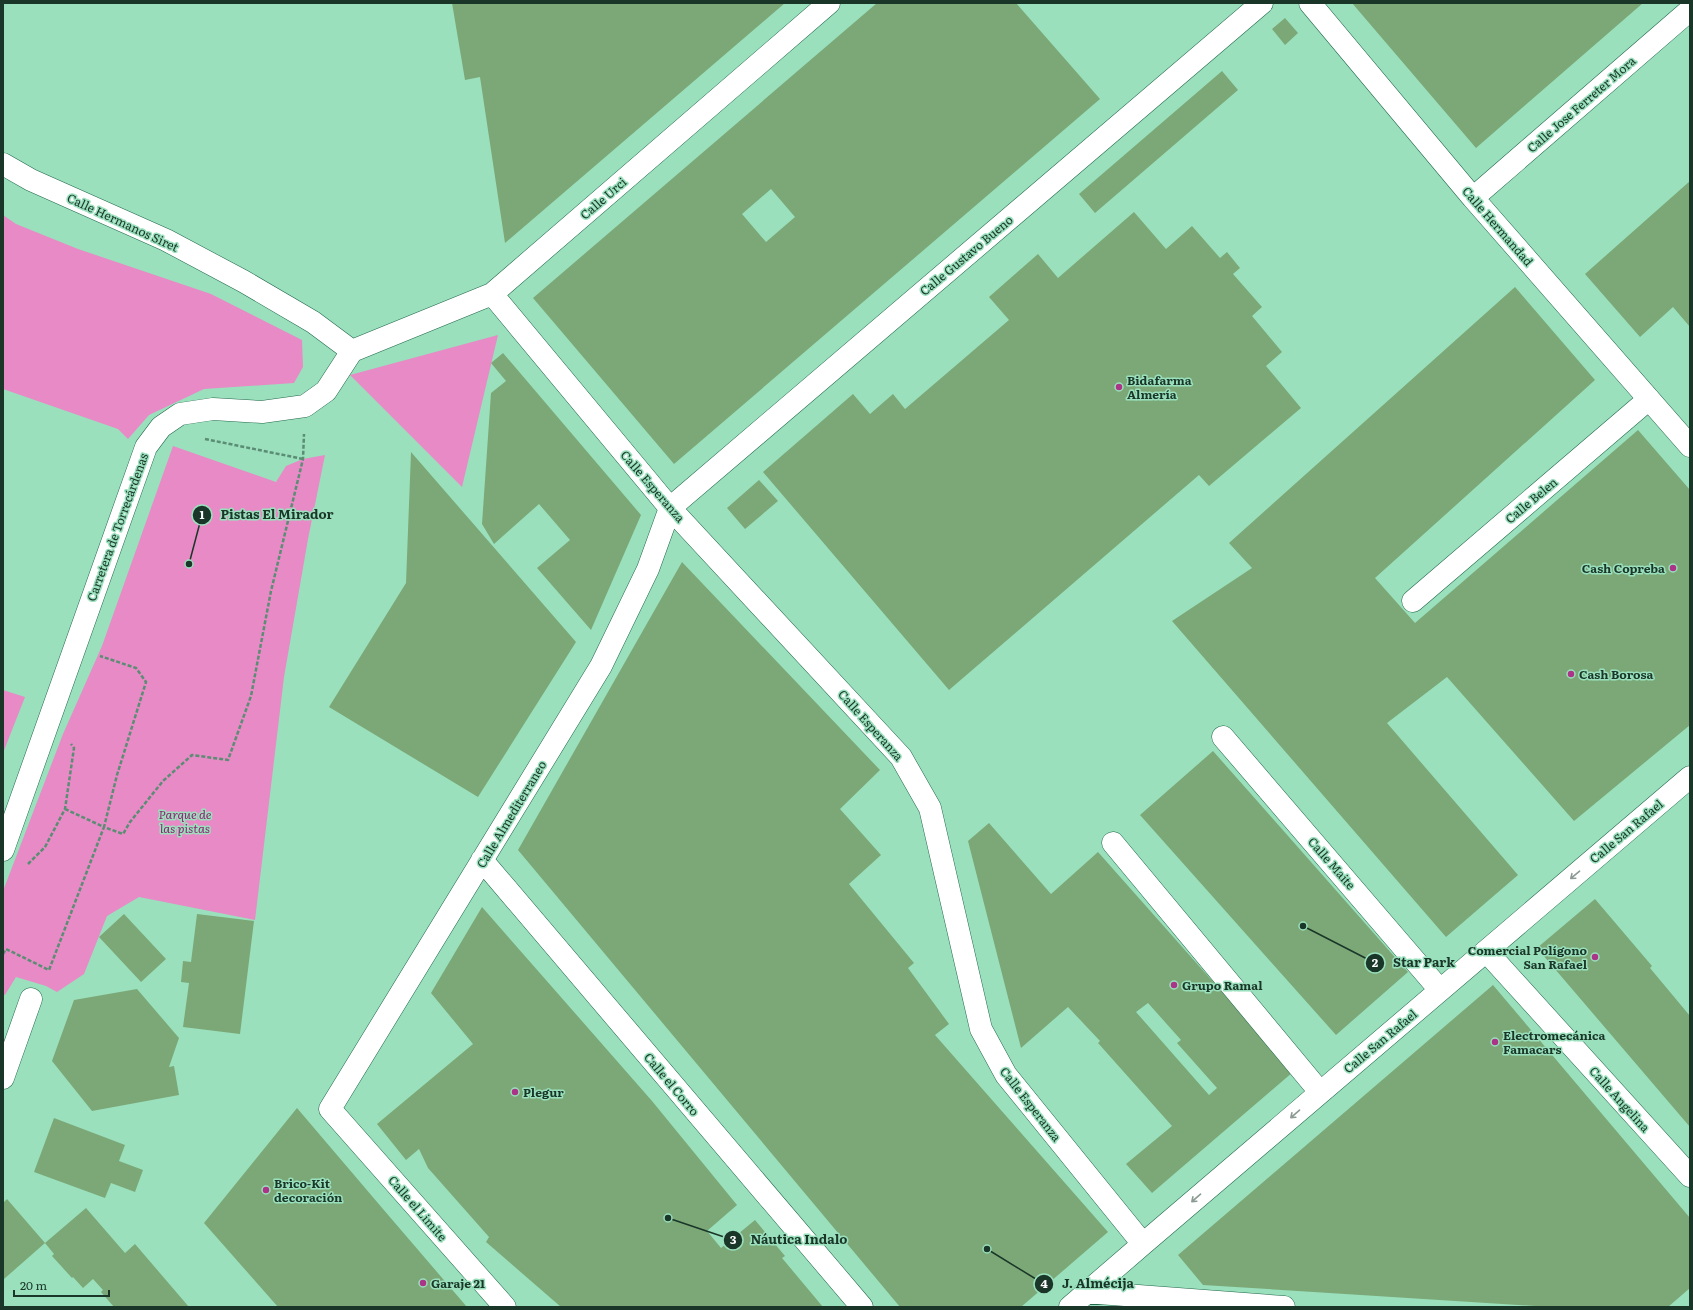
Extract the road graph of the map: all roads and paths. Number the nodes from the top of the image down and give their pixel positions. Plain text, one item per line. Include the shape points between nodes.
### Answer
1 (829, 3) edge
2 (1262, 3) edge
3 (1310, 3) edge
4 (1690, 10) edge
5 (3, 164) edge
6 (1473, 198) junction
7 (492, 294) junction
8 (352, 351) junction
9 (1649, 399) junction
10 (180, 414) junction
11 (1690, 446) edge
12 (670, 508) junction
13 (1413, 601) dead end
14 (74, 648) junction
15 (1223, 737) dead end
16 (67, 738) dead end
17 (1690, 777) edge
18 (65, 809) junction
19 (104, 827) junction
20 (1113, 843) dead end
21 (3, 850) edge
22 (482, 860) junction
23 (22, 868) dead end
24 (1486, 951) junction
25 (3, 954) edge
26 (1440, 990) junction
27 (31, 998) dead end
28 (5, 1064) edge
29 (1320, 1092) junction
30 (330, 1109) joint
31 (1690, 1176) edge
32 (1143, 1244) junction
33 (1078, 1300) edge
34 (505, 1307) edge
35 (862, 1307) edge
36 (1284, 1307) edge

1 - 7 street, Calle Urci
2 - 12 street, Calle Gustavo Bueno
3 - 6 street, Calle Hermandad
4 - 6 street, Calle Jose Ferreter Mora
5 - 8 street, Calle Hermanos Siret via 31,180 166,240 243,281 313,322
6 - 9 street, Calle Hermandad
7 - 8 street, Calle Urci
7 - 12 street, Calle Esperanza
8 - 10 street, Carretera de Torrecárdenas via 326,391 305,406 262,412 213,409
9 - 11 street, Calle Hermandad
9 - 13 street, Calle Belen
10 - 14 street, Carretera de Torrecárdenas via 161,427 146,447
10 - 19 path via 194,437 302,459 271,591 251,696 228,760 192,755 163,781 123,834
12 - 22 street, Calle Almediterraneo via 648,569 601,666
12 - 32 street, Calle Esperanza via 901,757 930,808 981,1029 1006,1075
14 - 19 path via 136,668 146,682
14 - 21 street, Carretera de Torrecárdenas
15 - 26 street, Calle Maite
16 - 18 path via 74,748
17 -> 24 street, Calle San Rafael
18 - 19 path
18 - 23 path via 45,847
19 - 25 path via 49,970 6,949
20 - 29 street
22 - 30 street, Calle Almediterraneo
22 - 35 street, Calle el Corro
24 - 26 street, Calle San Rafael
24 - 31 street, Calle Angelina
26 - 29 street, Calle San Rafael
27 - 28 street
29 -> 32 street, Calle San Rafael
30 - 34 street, Calle el Limite
32 - 33 street, Calle San Rafael
33 - 36 street

